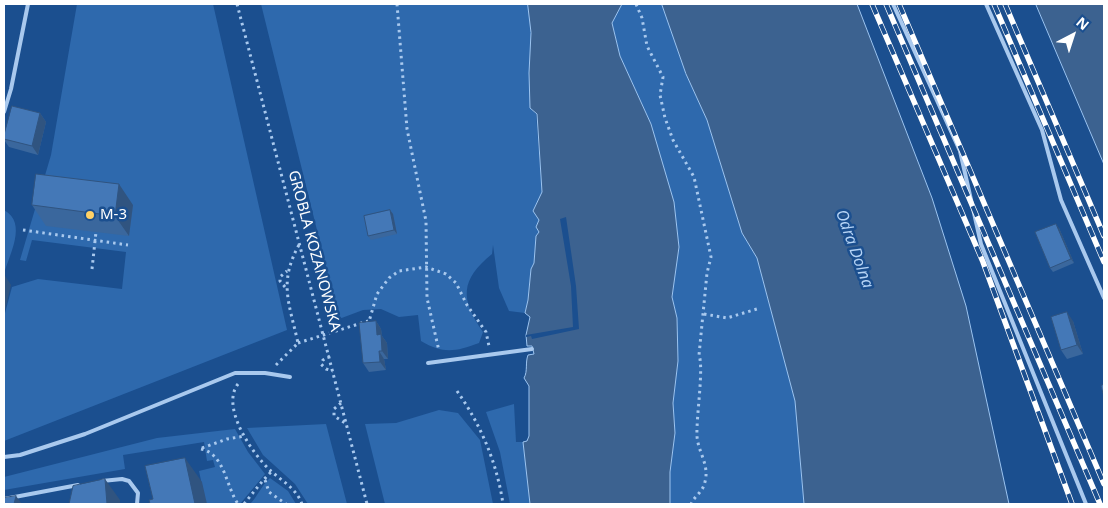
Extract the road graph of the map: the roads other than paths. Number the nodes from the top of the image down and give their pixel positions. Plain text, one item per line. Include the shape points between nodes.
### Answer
1 (28, 4) edge
2 (893, 4) edge
3 (986, 4) edge
4 (4, 112) edge
5 (1104, 298) edge
6 (532, 350) dead end
7 (428, 363) dead end
8 (290, 377) dead end
9 (4, 457) edge
10 (98, 482) edge
11 (82, 485) edge
12 (4, 499) edge
13 (137, 504) edge
14 (1086, 504) edge

1 - 4 lane
2 - 14 lane via 960,152 981,244
3 - 5 lane via 1042,130 1061,200
6 - 7 lane
8 - 9 lane via 235,373 85,434
10 - 13 lane via 130,481 138,493
11 - 12 lane

